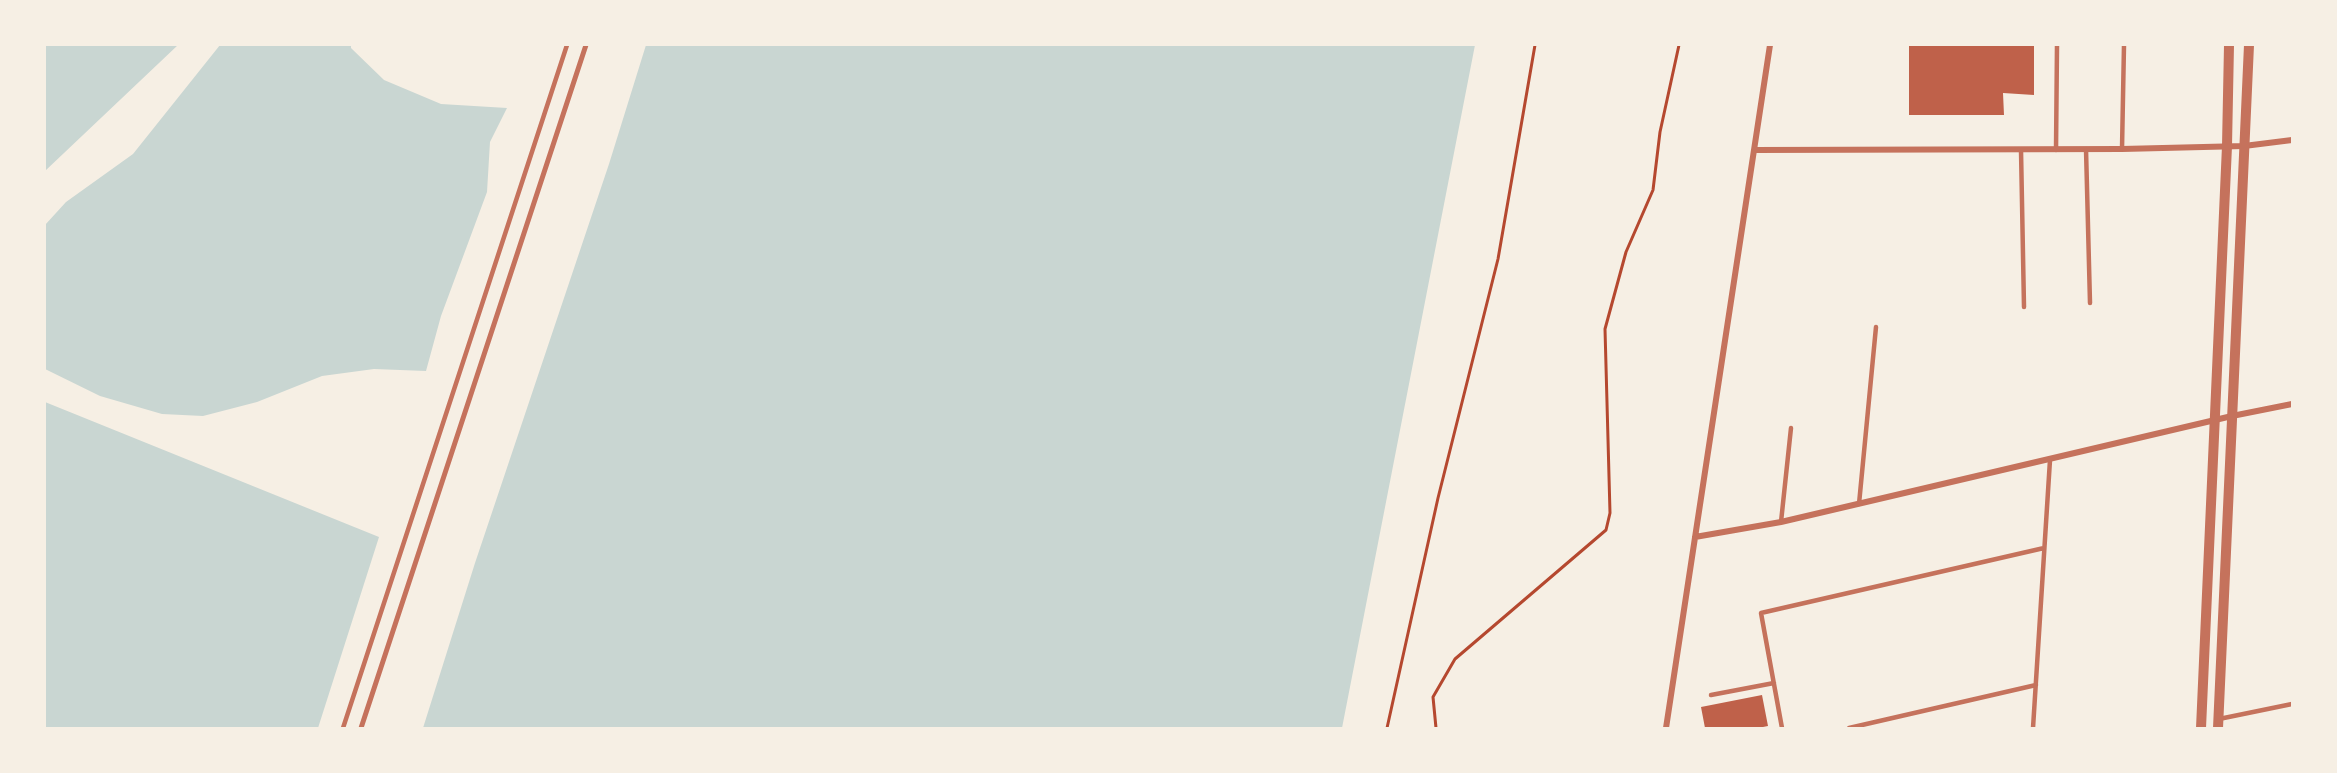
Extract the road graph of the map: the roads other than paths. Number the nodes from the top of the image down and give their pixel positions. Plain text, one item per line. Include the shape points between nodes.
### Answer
1 (567, 45) edge
2 (586, 45) edge
3 (1770, 45) edge
4 (2057, 45) edge
5 (2124, 45) edge
6 (2229, 45) edge
7 (2249, 45) edge
8 (2292, 140) edge
9 (2227, 146) junction
10 (2244, 146) junction
11 (2086, 149) junction
12 (2122, 149) junction
13 (1754, 150) junction
14 (2021, 150) junction
15 (2056, 150) junction
16 (2090, 303) dead end
17 (2024, 307) dead end
18 (1876, 327) dead end
19 (2292, 404) edge
20 (2232, 416) junction
21 (2214, 420) junction
22 (1791, 428) dead end
23 (2050, 460) junction
24 (1858, 504) junction
25 (1781, 522) junction
26 (1695, 537) junction
27 (2044, 548) junction
28 (1774, 683) junction
29 (2036, 685) junction
30 (1711, 695) dead end
31 (2292, 704) edge
32 (2219, 724) edge
33 (343, 728) edge
34 (361, 728) edge
35 (1666, 728) edge
36 (1782, 728) edge
37 (1850, 728) edge
38 (2033, 728) edge
39 (2201, 728) edge

1 - 33 lane
2 - 34 street
3 - 13 street
4 - 15 lane
5 - 12 lane
6 - 9 street
7 - 10 street
8 - 10 street
9 - 10 street
9 - 12 street
9 - 21 street
10 - 20 street
11 - 12 street
11 - 15 street
11 - 16 lane
13 - 14 street
13 - 26 street
14 - 15 street
14 - 17 lane
18 - 24 lane
19 - 20 street
20 - 21 street
20 - 32 street
21 - 23 street
21 - 39 street
22 - 25 lane
23 - 24 street
23 - 27 lane
24 - 25 street
25 - 26 street
26 - 35 street
27 - 28 lane via 1761,613
27 - 29 lane
28 - 30 lane
28 - 36 lane
29 - 37 lane
29 - 38 lane
31 - 32 lane

